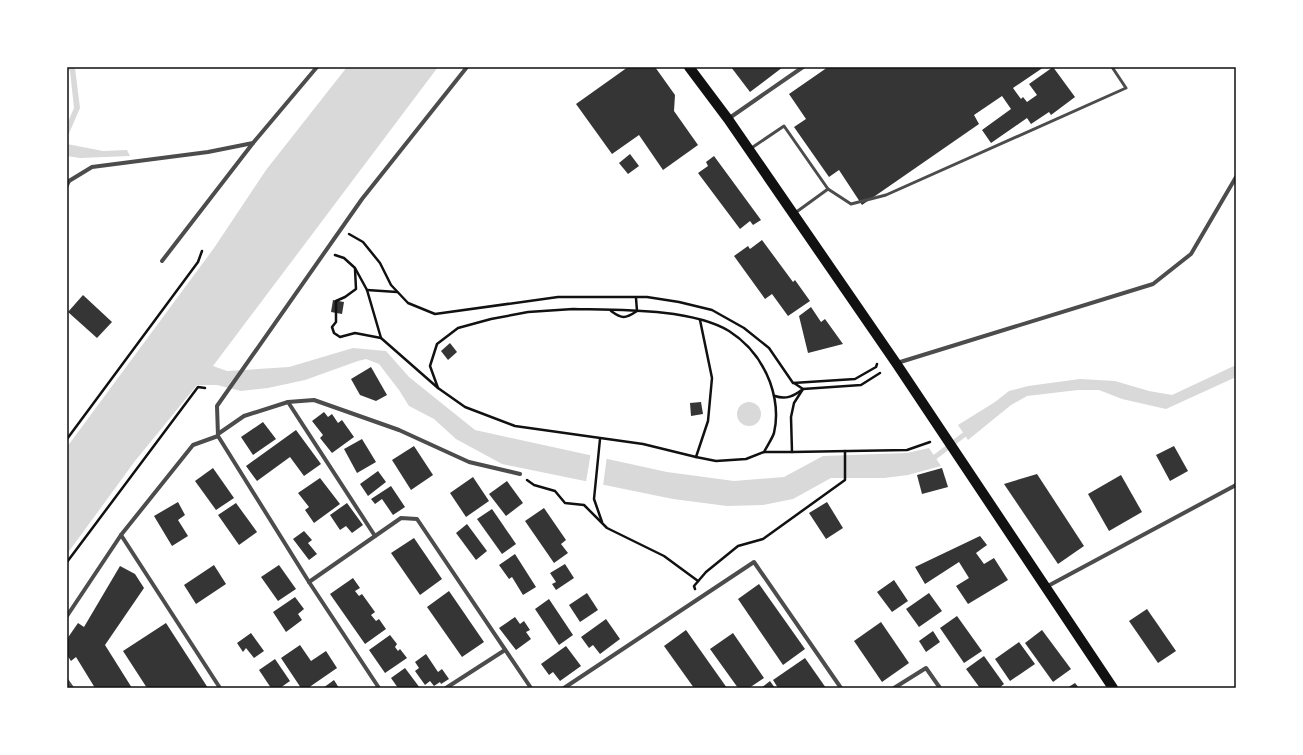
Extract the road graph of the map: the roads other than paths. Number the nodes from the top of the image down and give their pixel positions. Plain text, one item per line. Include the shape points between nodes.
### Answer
1 (317, 67) edge
2 (467, 67) edge
3 (689, 67) edge
4 (803, 67) edge
5 (1112, 67) edge
6 (728, 120) junction
7 (254, 142) junction
8 (749, 150) junction
9 (1236, 177) edge
10 (67, 184) edge
11 (828, 189) junction
12 (793, 214) junction
13 (162, 261) dead end
14 (896, 363) junction
15 (288, 402) junction
16 (218, 435) junction
17 (520, 474) road end
18 (1236, 485) edge
19 (122, 535) junction
20 (376, 536) junction
21 (309, 582) junction
22 (1045, 588) junction
23 (67, 616) edge
24 (505, 650) junction
25 (67, 681) edge
26 (72, 688) edge
27 (220, 688) edge
28 (379, 688) edge
29 (446, 688) edge
30 (531, 688) edge
31 (564, 688) edge
32 (841, 688) edge
33 (894, 688) edge
34 (940, 688) edge
35 (1113, 688) edge

1 - 7 street
2 - 16 street via 362,199 216,406
3 - 6 main road
4 - 6 street
5 - 11 lane via 1126,88 886,195 851,204
6 - 8 main road
7 - 10 street via 208,152 92,167
7 - 13 street
8 - 11 lane via 784,126
8 - 12 main road
9 - 14 street via 1191,254 1153,284
11 - 12 lane
12 - 14 main road
14 - 22 main road
15 - 16 street via 244,416
15 - 17 street via 314,400 399,430 469,462
15 - 20 street
16 - 19 street via 193,445
16 - 21 street
18 - 22 street
19 - 23 street
19 - 27 street
20 - 21 street
20 - 24 street via 402,518 417,519
21 - 28 street
22 - 35 main road
24 - 29 street
24 - 30 street
25 - 26 street
31 - 32 street via 754,562
33 - 34 street via 926,668

